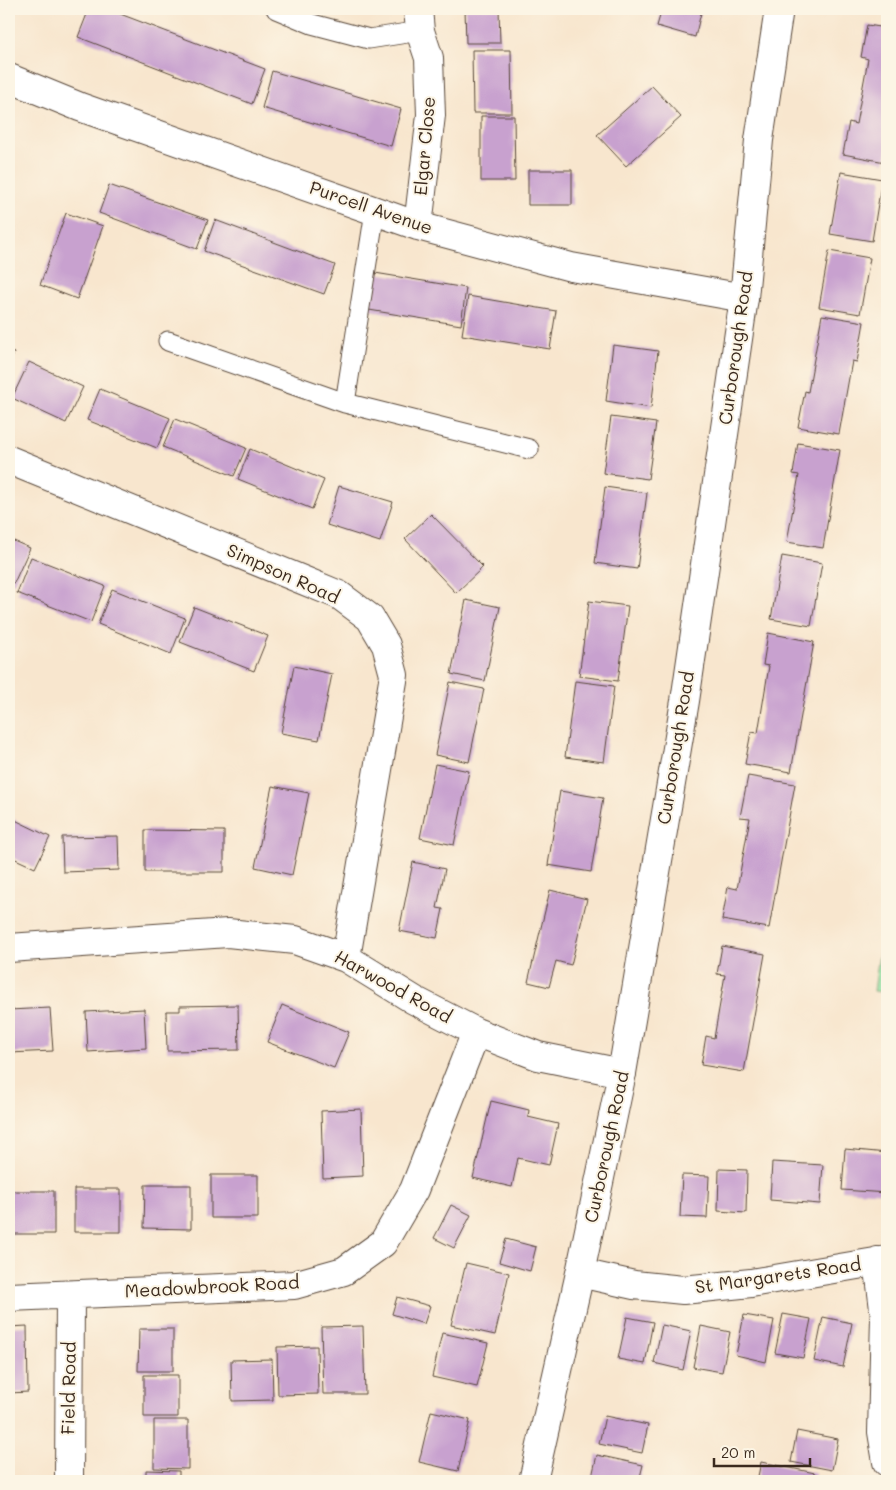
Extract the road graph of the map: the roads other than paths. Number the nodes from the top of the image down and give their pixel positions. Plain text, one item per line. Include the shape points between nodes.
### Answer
1 (276, 9) edge
2 (779, 9) edge
3 (419, 20) edge
4 (9, 78) edge
5 (375, 210) junction
6 (418, 226) junction
7 (744, 298) junction
8 (168, 341) dead end
9 (345, 403) junction
10 (529, 449) dead end
11 (9, 460) edge
12 (9, 948) edge
13 (346, 958) junction
14 (476, 1032) junction
15 (622, 1073) junction
16 (882, 1260) edge
17 (580, 1273) junction
18 (70, 1295) junction
19 (9, 1298) edge
20 (887, 1462) edge
21 (68, 1481) edge
22 (533, 1481) edge

1 - 3 lane via 312,24 369,39
2 - 7 street, Curborough Road via 758,140
3 - 6 street, Elgar Close via 429,58 432,115
4 - 5 street, Purcell Avenue via 80,107
5 - 6 street, Purcell Avenue
5 - 9 lane
6 - 7 street, Purcell Avenue via 571,267
7 - 15 street, Curborough Road via 685,701
8 - 9 lane
9 - 10 lane
11 - 13 street, Simpson Road via 338,595 370,618 386,645 394,675
12 - 13 street, Harwood Road via 228,933 295,940
13 - 14 street, Harwood Road via 414,1000
14 - 15 street, Harwood Road via 538,1056
14 - 18 street, Meadowbrook Road via 414,1190 383,1243 344,1271 294,1285
15 - 17 street, Curborough Road
16 - 17 street, St Margarets Road via 751,1283 683,1290 634,1285
16 - 20 street via 885,1317 882,1432
17 - 22 street, Curborough Road
18 - 19 street, Meadowbrook Road
18 - 21 street, Field Road

